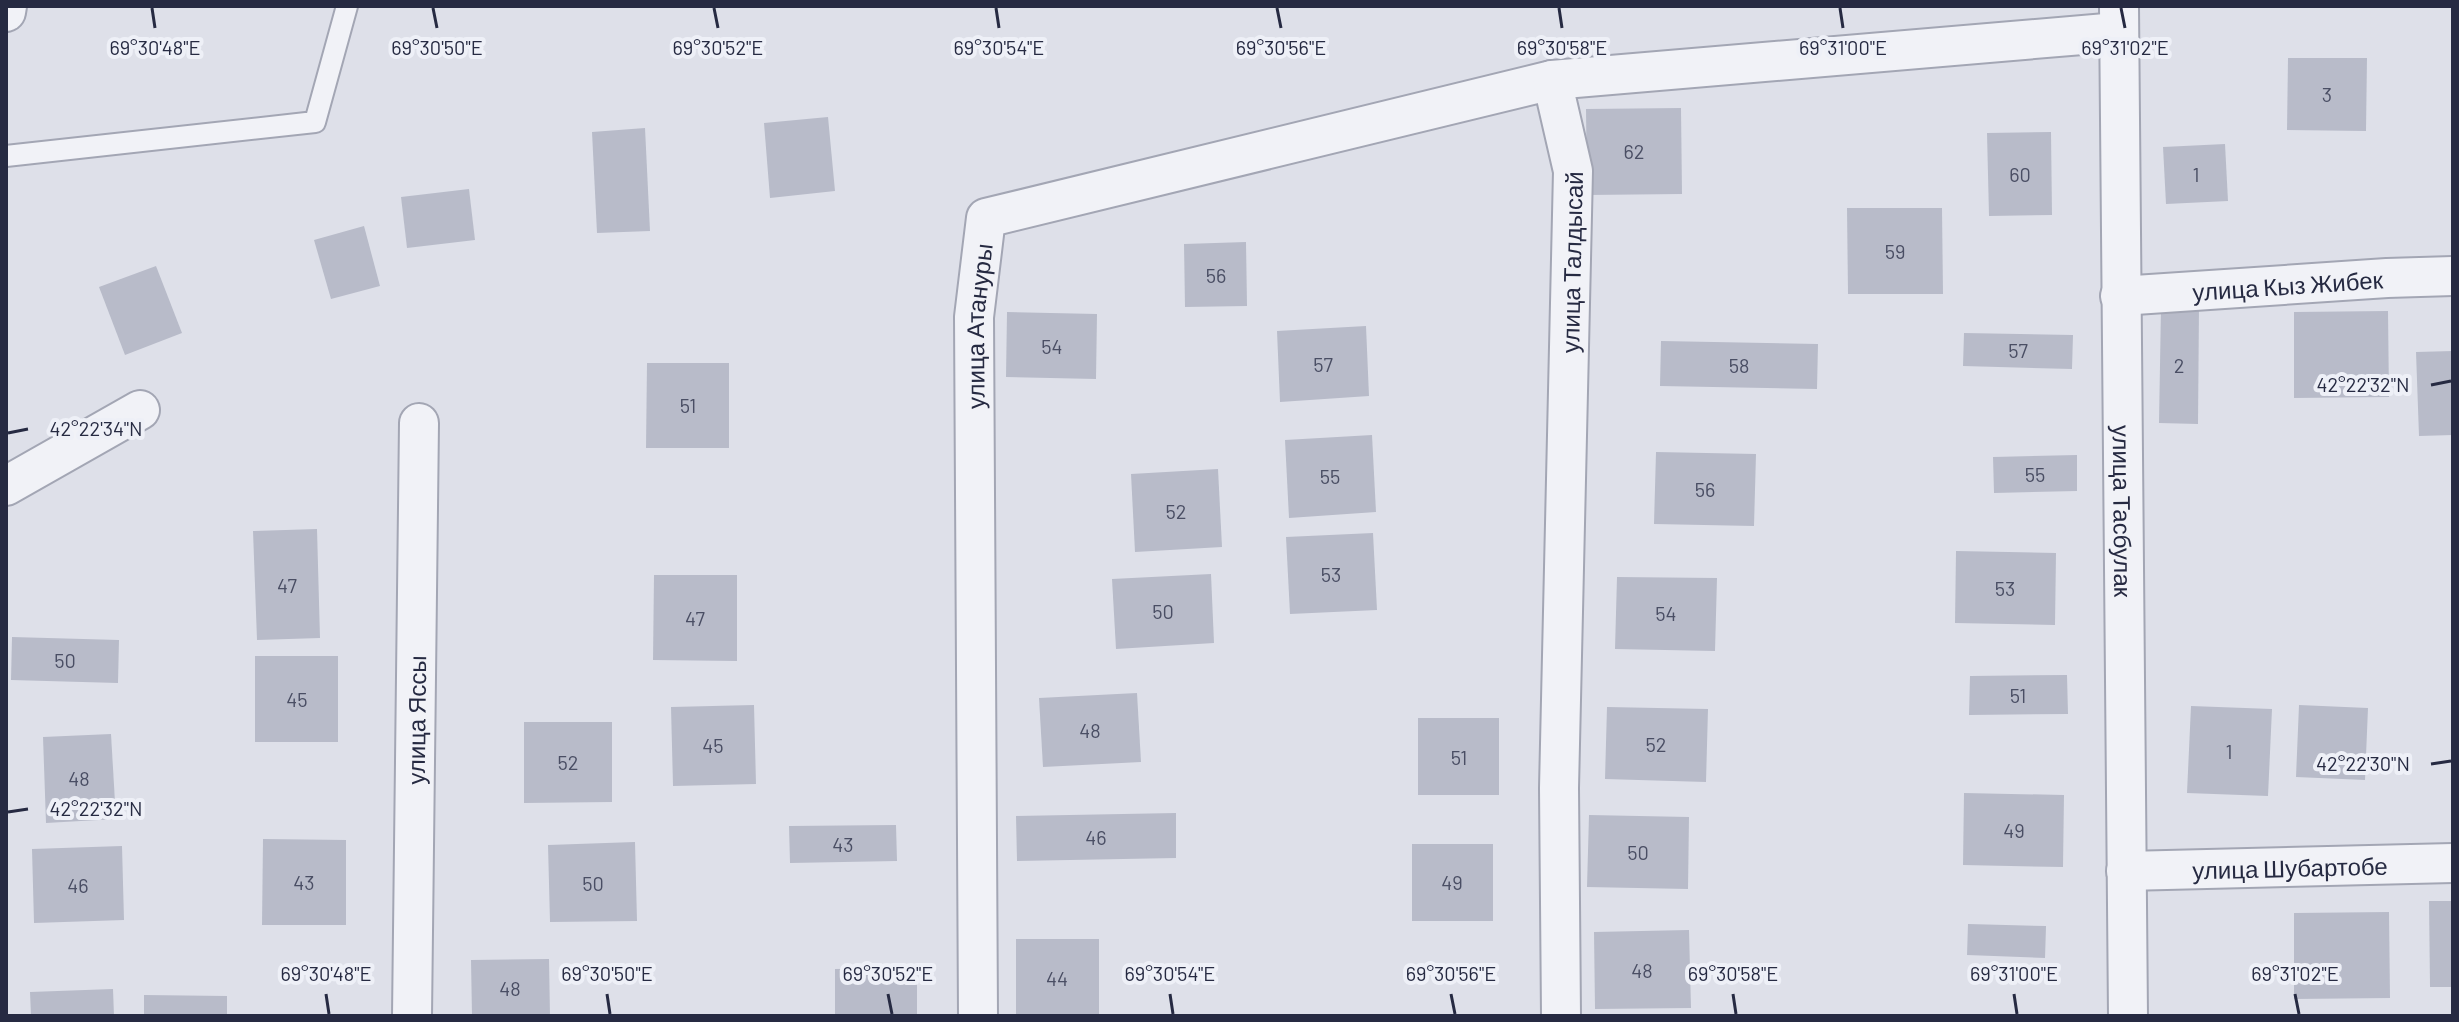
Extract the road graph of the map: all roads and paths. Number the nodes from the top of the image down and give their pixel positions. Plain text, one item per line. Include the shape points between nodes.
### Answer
1 (7, 6) edge
2 (347, 6) edge
3 (6, 12) edge
4 (2119, 19) edge
5 (1552, 80) junction
6 (6, 156) edge
7 (2453, 276) edge
8 (2120, 296) junction
9 (140, 410) dead end
10 (419, 423) dead end
11 (6, 486) edge
12 (2453, 863) edge
13 (2126, 871) junction
14 (412, 1016) edge
15 (978, 1016) edge
16 (1561, 1016) edge
17 (2128, 1016) edge

1 - 3 street
2 - 6 lane via 315,122
4 - 5 street
4 - 8 street, улица Тасбулак
5 - 15 street, улица Атануры via 986,218 974,317
5 - 16 street, улица Талдысай via 1573,171 1559,788
7 - 8 street, улица Кыз Жибек
8 - 13 street, улица Тасбулак
9 - 11 street
10 - 14 street, улица Яссы
12 - 13 street, улица Шубартобе
13 - 17 street, улица Тасбулак

